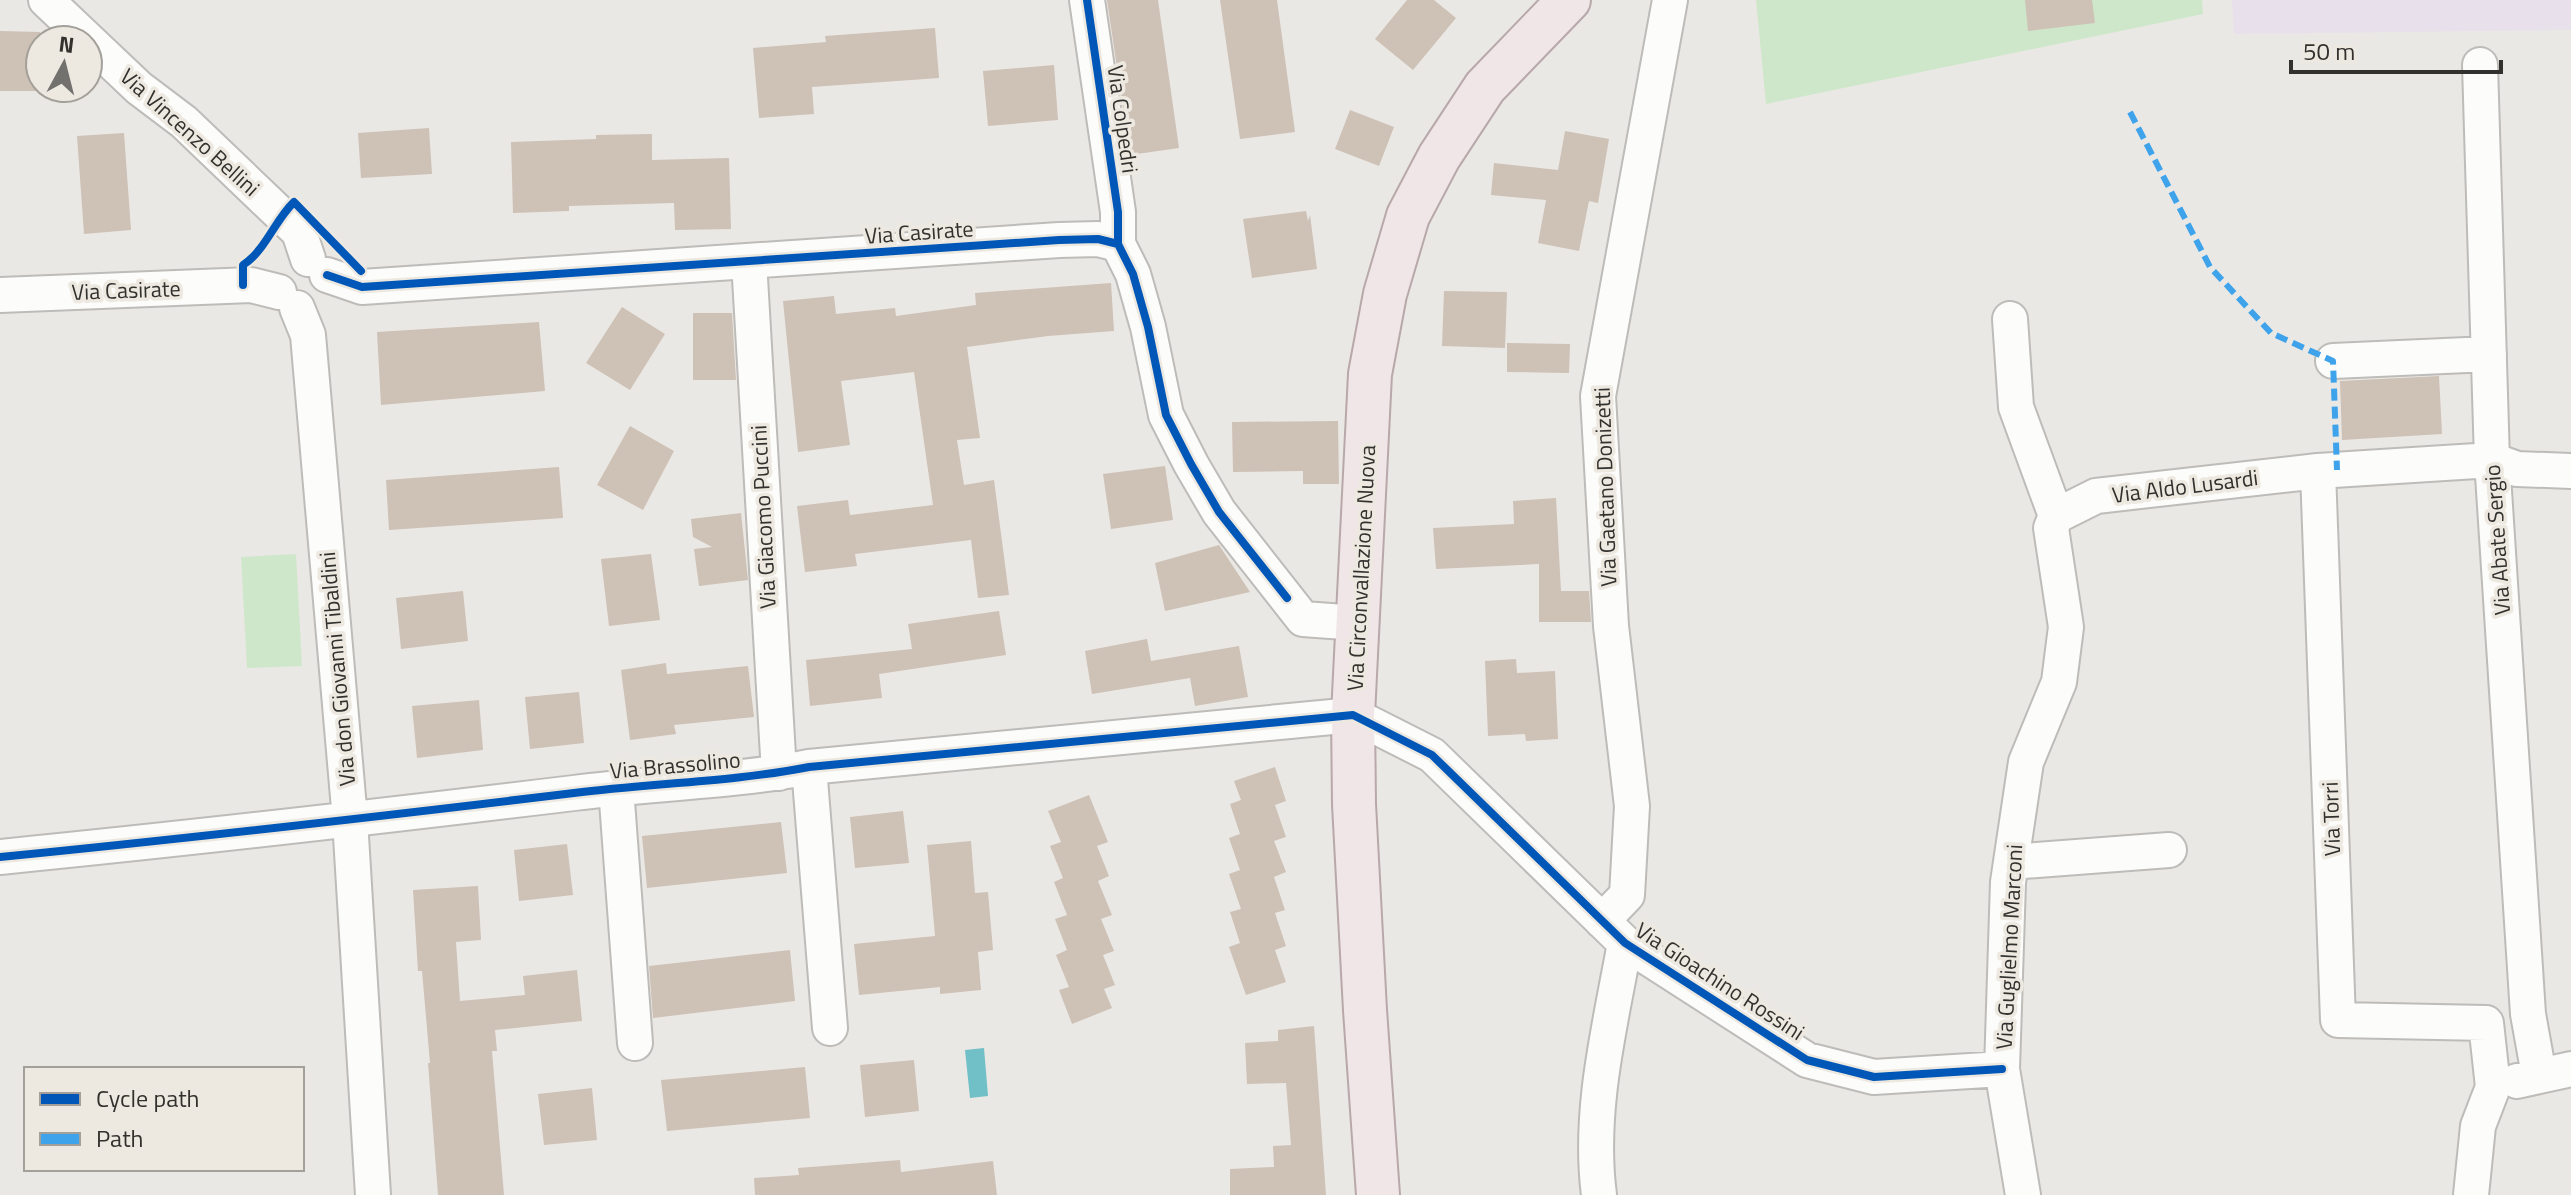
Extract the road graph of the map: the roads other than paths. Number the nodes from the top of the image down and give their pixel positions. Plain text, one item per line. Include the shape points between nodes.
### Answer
1 (46, 0) edge
2 (1087, 0) edge
3 (1569, 0) edge
4 (1670, 0) edge
5 (2480, 65) dead end
6 (1118, 244) junction
7 (749, 261) junction
8 (295, 283) junction
9 (0, 295) edge
10 (2010, 319) dead end
11 (2489, 354) junction
12 (2333, 361) dead end
13 (2492, 460) junction
14 (2318, 471) junction
15 (2571, 471) edge
16 (2056, 516) junction
17 (1358, 623) junction
18 (1353, 715) junction
19 (794, 770) junction
20 (616, 788) junction
21 (350, 820) junction
22 (2169, 850) dead end
23 (0, 857) edge
24 (2011, 862) junction
25 (1613, 932) junction
26 (830, 1028) dead end
27 (635, 1043) dead end
28 (2002, 1069) junction
29 (2555, 1072) edge
30 (2493, 1087) junction
31 (373, 1195) edge
32 (1378, 1195) edge
33 (1599, 1195) edge
34 (2023, 1195) edge
35 (2471, 1195) edge

1 - 8 street, Via Vincenzo Bellini via 139,88 184,122
2 - 6 street, Via Colpedri via 1118,212
3 - 17 main road, Via Circonvallazione Nuova via 1485,87 1408,216 1385,294 1370,374
4 - 25 street, Via Gaetano Donizetti via 1598,396 1611,626 1632,806 1627,895
5 - 11 street, Via Abate Sergio
6 - 7 street, Via Casirate via 1072,240
6 - 17 street via 1148,327 1166,415 1219,512 1303,619
7 - 8 street, Via Casirate via 362,287
7 - 19 street, Via Giacomo Puccini
8 - 9 street, Via Casirate
8 - 21 street, Via don Giovanni Tibaldini
10 - 16 street via 2016,407
11 - 12 street
11 - 13 street, Via Abate Sergio
13 - 14 street, Via Aldo Lusardi
13 - 15 street via 2517,469
13 - 29 street, Via Abate Sergio via 2528,1014
14 - 16 street, Via Aldo Lusardi via 2096,496
14 - 30 street, Via Torri via 2338,1020 2486,1023
16 - 24 street, Via Guglielmo Marconi via 2051,528 2066,627 2059,682 2026,762
17 - 18 main road, Via Circonvallazione Nuova
18 - 19 street, Via Brassolino
18 - 25 street, Via Gioachino Rossini via 1432,755
18 - 32 main road, Via Circonvallazione Nuova
19 - 20 street, Via Brassolino
19 - 26 street
20 - 21 street, Via Brassolino
20 - 27 street, Via Brassolino
21 - 23 street, Via Brassolino
21 - 31 street, Via don Giovanni Tibaldini
22 - 24 street
24 - 28 street, Via Guglielmo Marconi
25 - 28 street, Via Gioachino Rossini via 1807,1060 1874,1077
25 - 33 street via 1596,1121
28 - 34 street, Via Guglielmo Marconi
29 - 30 street
30 - 35 street via 2478,1126

